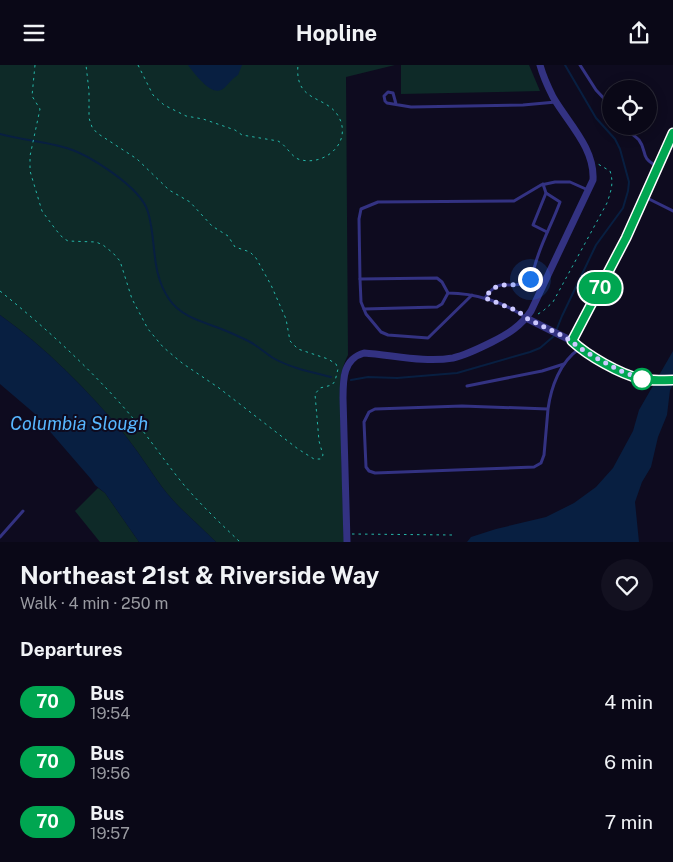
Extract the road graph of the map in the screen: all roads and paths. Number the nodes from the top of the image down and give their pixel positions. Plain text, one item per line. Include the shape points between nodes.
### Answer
1 (35, 65) edge
2 (86, 65) edge
3 (138, 65) edge
4 (298, 65) edge
5 (540, 65) edge
6 (580, 65) edge
7 (602, 97) edge
8 (557, 102) junction
9 (396, 104) junction
10 (673, 133) edge
11 (631, 135) edge
12 (593, 164) junction
13 (658, 166) junction
14 (544, 184) junction
15 (588, 190) junction
16 (546, 193) junction
17 (645, 196) junction
18 (673, 211) edge
19 (547, 232) junction
20 (360, 279) junction
21 (0, 291) edge
22 (448, 293) junction
23 (472, 295) junction
24 (485, 298) junction
25 (364, 309) junction
26 (538, 314) dead end
27 (526, 318) junction
28 (569, 339) junction
29 (580, 348) junction
30 (564, 364) junction
31 (673, 380) edge
32 (467, 386) dead end
33 (548, 409) junction
34 (23, 511) dead end
35 (454, 535) dead end
36 (0, 537) edge
37 (347, 538) edge
38 (240, 542) edge

1 - 2 path via 32,96 40,109 30,171 42,211 50,223 68,241 96,243 113,253 120,261 132,299 148,329 163,347 298,449 314,459 321,459 315,394 335,381 336,364 293,346 286,319 271,285 250,252 235,247 228,236 212,226 190,202 169,190 137,159 92,127
3 - 4 path via 154,95 164,105 242,135 278,141 295,157 315,161 328,156 336,148 342,133 341,123 330,106 302,89 297,75
5 - 8 street
6 - 7 lane
8 - 9 lane via 459,107
8 - 12 street
9 - 9 lane via 387,103 384,96 393,93
10 - 13 street
11 - 13 lane via 641,143 646,158
12 - 15 street via 593,180
12 - 26 path via 602,165 610,171 612,188 607,203 552,302
13 - 17 street
14 - 15 lane via 570,182
14 - 16 lane
14 - 20 lane via 514,201 378,202 361,209
15 - 27 street
16 - 19 lane via 560,203
16 - 19 lane via 533,225
17 - 18 lane
17 - 28 street via 617,255
19 - 24 lane via 530,279 525,283 498,285
20 - 22 lane via 437,278
20 - 25 lane
21 - 38 path via 36,320 117,400 184,484
22 - 23 lane
22 - 25 lane via 442,304 436,307
23 - 24 lane
23 - 25 lane via 428,338 381,332
24 - 27 lane via 518,311
27 - 28 street
27 - 37 street via 506,335 452,358 364,353 350,360 343,381
28 - 29 street
29 - 30 lane
29 - 31 street via 638,378
30 - 32 lane
30 - 33 lane via 550,392
33 - 33 lane via 375,409 364,421 366,467 375,473 534,467 541,463 544,455
34 - 36 lane
35 - 37 path

